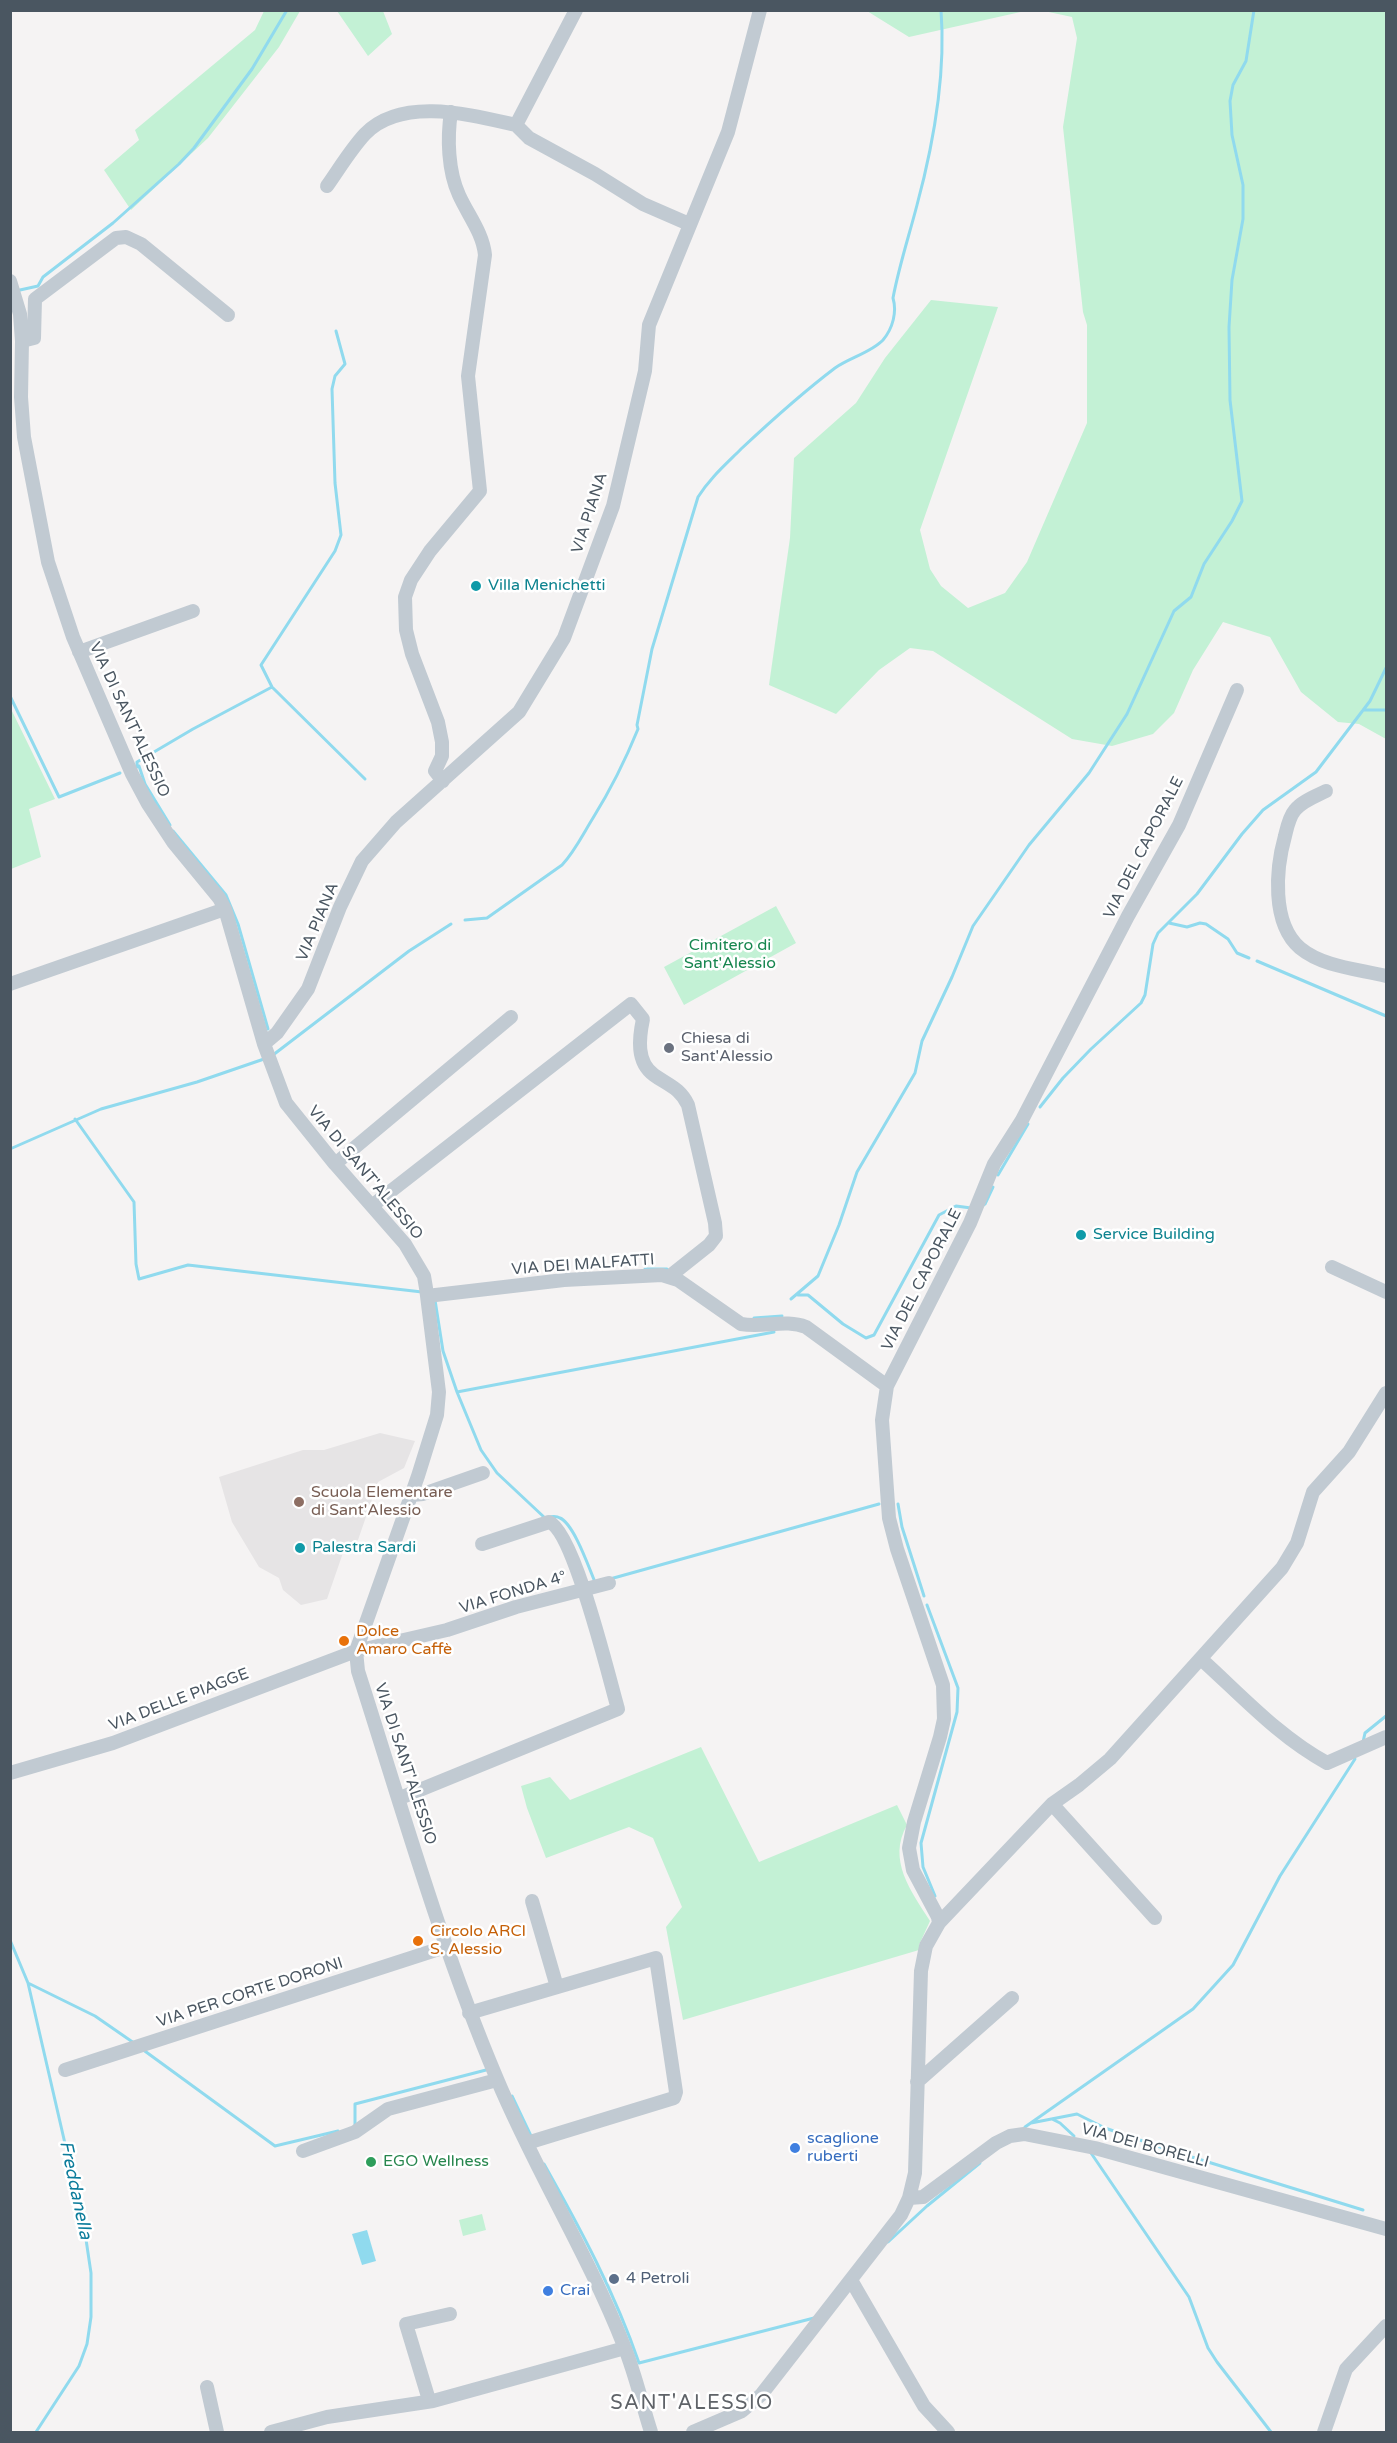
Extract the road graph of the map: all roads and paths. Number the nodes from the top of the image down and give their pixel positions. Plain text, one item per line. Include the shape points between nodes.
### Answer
1 (576, 10) edge
2 (760, 10) edge
3 (451, 112) junction
4 (516, 125) junction
5 (327, 186) dead end
6 (689, 224) junction
7 (10, 281) edge
8 (228, 315) dead end
9 (22, 341) junction
10 (193, 611) dead end
11 (79, 652) junction
12 (1237, 690) dead end
13 (443, 781) junction
14 (1326, 791) dead end
15 (225, 909) junction
16 (1386, 976) edge
17 (10, 984) edge
18 (511, 1017) dead end
19 (264, 1044) junction
20 (335, 1164) junction
21 (373, 1205) junction
22 (1332, 1267) dead end
23 (670, 1276) junction
24 (1386, 1292) edge
25 (431, 1294) junction
26 (887, 1386) junction
27 (1386, 1393) edge
28 (483, 1473) dead end
29 (412, 1495) junction
30 (482, 1544) dead end
31 (609, 1583) dead end
32 (583, 1590) junction
33 (356, 1651) junction
34 (1201, 1659) junction
35 (1386, 1737) edge
36 (10, 1773) edge
37 (400, 1798) junction
38 (1053, 1804) junction
39 (532, 1901) dead end
40 (1155, 1918) dead end
41 (939, 1923) junction
42 (446, 1947) junction
43 (557, 1987) junction
44 (1012, 1998) dead end
45 (469, 2013) junction
46 (65, 2070) dead end
47 (497, 2080) junction
48 (917, 2082) junction
49 (531, 2142) junction
50 (303, 2151) dead end
51 (909, 2198) junction
52 (1386, 2229) edge
53 (851, 2280) junction
54 (450, 2314) dead end
55 (1386, 2326) edge
56 (625, 2348) junction
57 (207, 2387) dead end
58 (429, 2400) junction
59 (218, 2433) edge
60 (271, 2433) edge
61 (651, 2433) edge
62 (693, 2433) edge
63 (948, 2433) edge
64 (1324, 2433) edge

1 - 4 street
2 - 6 street, VIA PIANA via 728,132
3 - 4 street
3 - 5 street via 423,110 375,125
3 - 13 street via 448,129 452,168 458,193 484,243 485,255 468,376 480,491 430,551 405,597 406,630 412,654 442,742 435,771
4 - 6 street via 529,138 643,204
6 - 13 street, VIA PIANA via 649,325 645,371 613,506 564,638 519,712
7 - 9 street, VIA DI SANT'ALESSIO via 20,314
8 - 9 street via 141,244 126,237 116,238 35,299 34,338
9 - 11 street, VIA DI SANT'ALESSIO via 24,437 48,562
10 - 11 street
11 - 15 street, VIA DI SANT'ALESSIO via 148,804
12 - 26 street, VIA DEL CAPORALE via 1179,825 1022,1120 994,1164 970,1223
13 - 19 street, VIA PIANA via 396,822 362,861 308,989 277,1033
14 - 16 street via 1295,810 1289,822 1278,864 1281,914 1292,938 1312,957
15 - 17 street
15 - 19 street, VIA DI SANT'ALESSIO
18 - 20 street
19 - 20 street, VIA DI SANT'ALESSIO via 286,1103
20 - 21 street, VIA DI SANT'ALESSIO
21 - 23 street via 631,1004 643,1019 640,1054 652,1074 678,1089 688,1105 715,1223 716,1236 709,1245
21 - 25 street, VIA DI SANT'ALESSIO via 405,1244
22 - 24 street
23 - 25 street, VIA DEI MALFATTI via 564,1280
23 - 26 street, VIA DEI MALFATTI via 741,1324 796,1323 806,1327
25 - 29 street, VIA DI SANT'ALESSIO via 439,1406
26 - 41 street, VIA DEL CAPORALE via 882,1420 889,1518 943,1685 942,1728 909,1848 913,1870
27 - 34 street via 1348,1452 1313,1492 1297,1543 1282,1568
28 - 29 street
29 - 33 street, VIA DI SANT'ALESSIO
30 - 32 street via 545,1523 555,1524 578,1568
31 - 32 street, VIA FONDA 4°
32 - 33 street, VIA FONDA 4° via 447,1630
32 - 37 street via 618,1709
33 - 36 street, VIA DELLE PIAGGE via 113,1743
33 - 37 street, VIA DI SANT'ALESSIO via 358,1671
34 - 35 street via 1268,1720 1308,1753 1327,1763
34 - 38 street via 1110,1759
37 - 42 street, VIA DI SANT'ALESSIO
38 - 40 street
38 - 41 street
39 - 43 street
41 - 48 street via 926,1946 921,1971
42 - 45 street, VIA DI SANT'ALESSIO
42 - 46 street, VIA PER CORTE DORONI
43 - 45 street
43 - 49 street via 656,1958 676,2092 674,2098 662,2104
44 - 48 street
45 - 47 street, VIA DI SANT'ALESSIO
47 - 49 street, VIA DI SANT'ALESSIO
47 - 50 street via 388,2109 355,2132
48 - 51 street via 915,2173
49 - 56 street, VIA DI SANT'ALESSIO
51 - 52 street, VIA DEI BORELLI via 923,2197 996,2143 1024,2134 1095,2148
51 - 53 street via 901,2215
53 - 62 street via 751,2405
53 - 63 street via 924,2406
54 - 58 street via 406,2324
55 - 64 street via 1346,2369
56 - 58 street
56 - 61 street, VIA DI SANT'ALESSIO
57 - 59 street
58 - 60 street via 327,2417

